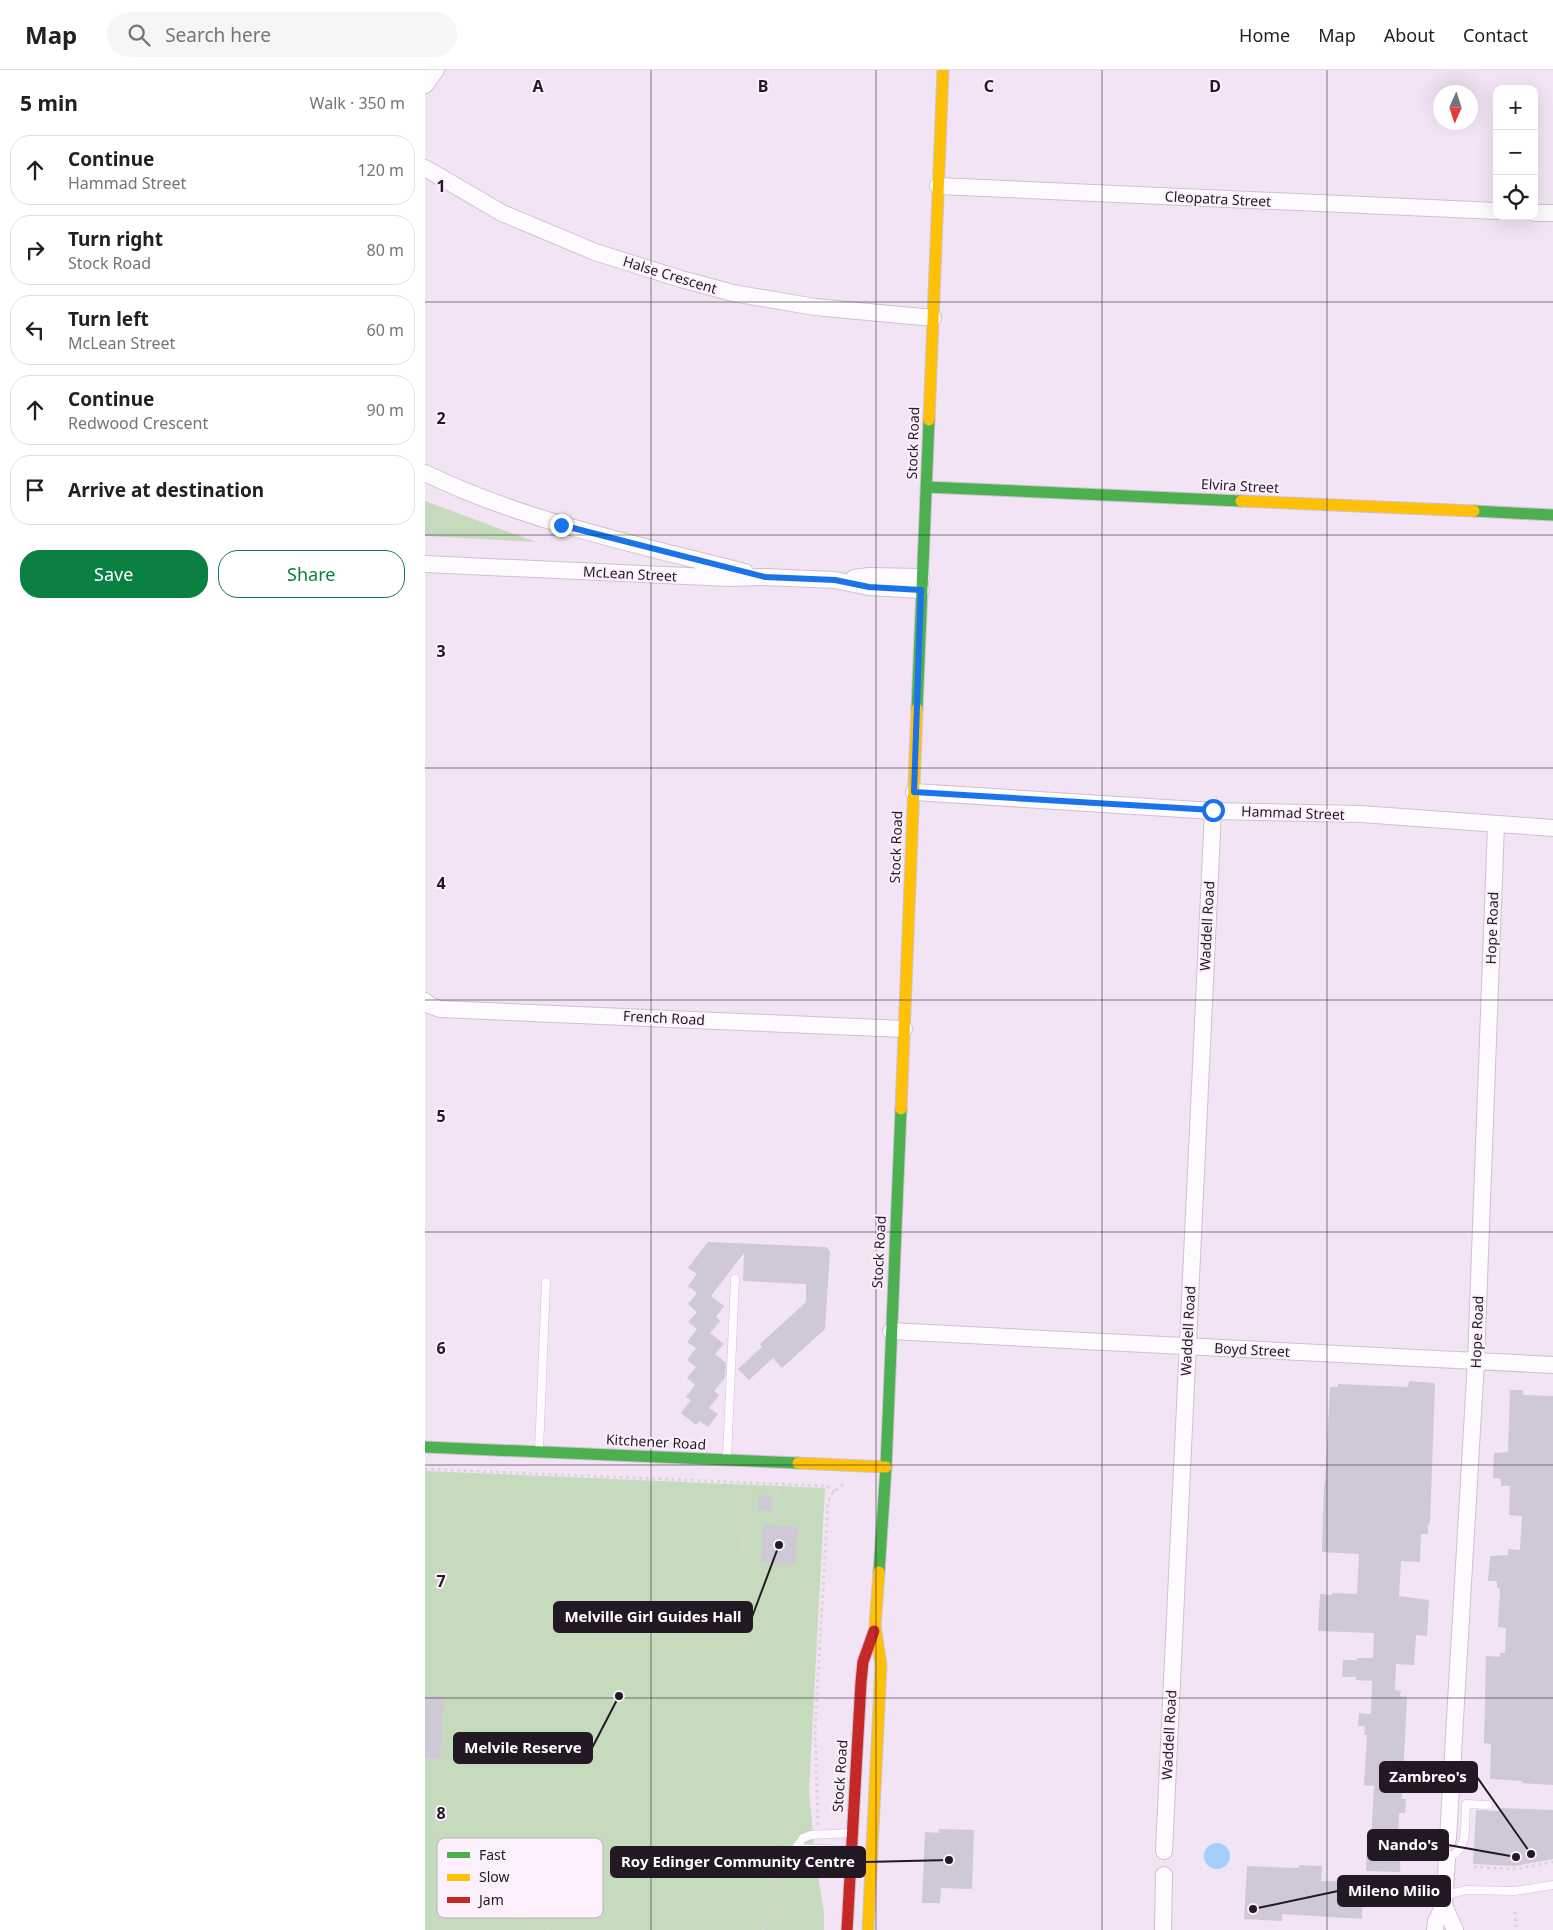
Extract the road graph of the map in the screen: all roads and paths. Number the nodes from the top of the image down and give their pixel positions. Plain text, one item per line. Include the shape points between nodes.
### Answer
1 (436, 70) edge
2 (943, 70) edge
3 (425, 85) edge
4 (425, 168) edge
5 (938, 186) junction
6 (1493, 211) edge
7 (1538, 213) edge
8 (1553, 214) edge
9 (933, 318) junction
10 (425, 473) edge
11 (926, 487) junction
12 (1553, 515) edge
13 (425, 564) edge
14 (765, 577) junction
15 (921, 584) junction
16 (914, 792) junction
17 (1213, 810) junction
18 (1496, 825) junction
19 (1553, 828) edge
20 (425, 1001) edge
21 (904, 1029) junction
22 (735, 1279) dead end
23 (546, 1282) dead end
24 (891, 1331) junction
25 (1187, 1347) junction
26 (1476, 1361) junction
27 (1553, 1365) edge
28 (425, 1447) edge
29 (539, 1452) junction
30 (727, 1460) junction
31 (886, 1467) junction
32 (425, 1469) edge
33 (847, 1477) dead end
34 (746, 1483) junction
35 (777, 1484) junction
36 (835, 1492) junction
37 (774, 1523) dead end
38 (735, 1562) dead end
39 (798, 1592) dead end
40 (822, 1601) junction
41 (875, 1626) junction
42 (1489, 1805) dead end
43 (809, 1827) dead end
44 (795, 1831) dead end
45 (862, 1833) junction
46 (1447, 1839) dead end
47 (861, 1850) junction
48 (1164, 1851) dead end
49 (1447, 1858) joint
50 (1553, 1862) edge
51 (1474, 1867) dead end
52 (1165, 1875) dead end
53 (1553, 1885) edge
54 (1444, 1900) junction
55 (1515, 1912) dead end
56 (512, 1918) edge
57 (1515, 1927) dead end
58 (548, 1930) edge
59 (762, 1930) edge
60 (847, 1930) edge
61 (869, 1930) edge
62 (1163, 1930) edge
63 (1435, 1930) edge
64 (1455, 1930) edge

1 - 3 street
2 - 5 main road, Stock Road
4 - 9 street, Halse Crescent via 502,213 595,252 681,279 733,293 815,307
5 - 6 street, Cleopatra Street
5 - 9 main road, Stock Road
7 - 8 street
9 - 11 main road, Stock Road
10 - 14 street via 561,525
11 - 12 main road, Elvira Street
11 - 15 main road, Stock Road
13 - 14 street, McLean Street
14 - 15 street, McLean Street via 835,580 869,587
15 - 16 main road, Stock Road
16 - 17 street, Hammad Street
16 - 21 main road, Stock Road
17 - 18 street, Hammad Street via 1361,814
17 - 25 street, Waddell Road
18 - 19 street, Hammad Street
18 - 26 street, Hope Road
20 - 21 street, French Road via 440,1009
21 - 24 main road, Stock Road
22 - 30 lane
23 - 29 lane
24 - 25 street, Boyd Street
24 - 31 main road, Stock Road
25 - 26 street, Boyd Street
25 - 48 street, Waddell Road
26 - 27 street, Boyd Street
26 - 46 street, Hope Road
28 - 29 main road, Kitchener Road
29 - 30 main road, Kitchener Road
30 - 31 main road, Kitchener Road
31 - 41 main road, Stock Road
32 - 34 path
33 - 36 path
34 - 35 path
34 - 38 path via 743,1555
35 - 36 path via 827,1486
35 - 37 path
36 - 40 path via 828,1502
39 - 40 path
40 - 43 path via 815,1728 818,1824
41 - 45 main road, Stock Road via 881,1665
41 - 45 main road, Stock Road via 863,1662
42 - 49 lane via 1466,1804 1462,1848
44 - 59 path via 781,1844 774,1907
45 - 47 main road, Stock Road
45 - 47 main road, Stock Road
45 - 47 lane via 811,1835 803,1838 796,1848
47 - 60 main road, Stock Road
47 - 61 main road, Stock Road
49 - 54 street
50 - 51 path via 1515,1869
52 - 62 street
53 - 54 lane via 1515,1891 1467,1890
54 - 63 street
54 - 64 street
55 - 57 path
56 - 58 path

